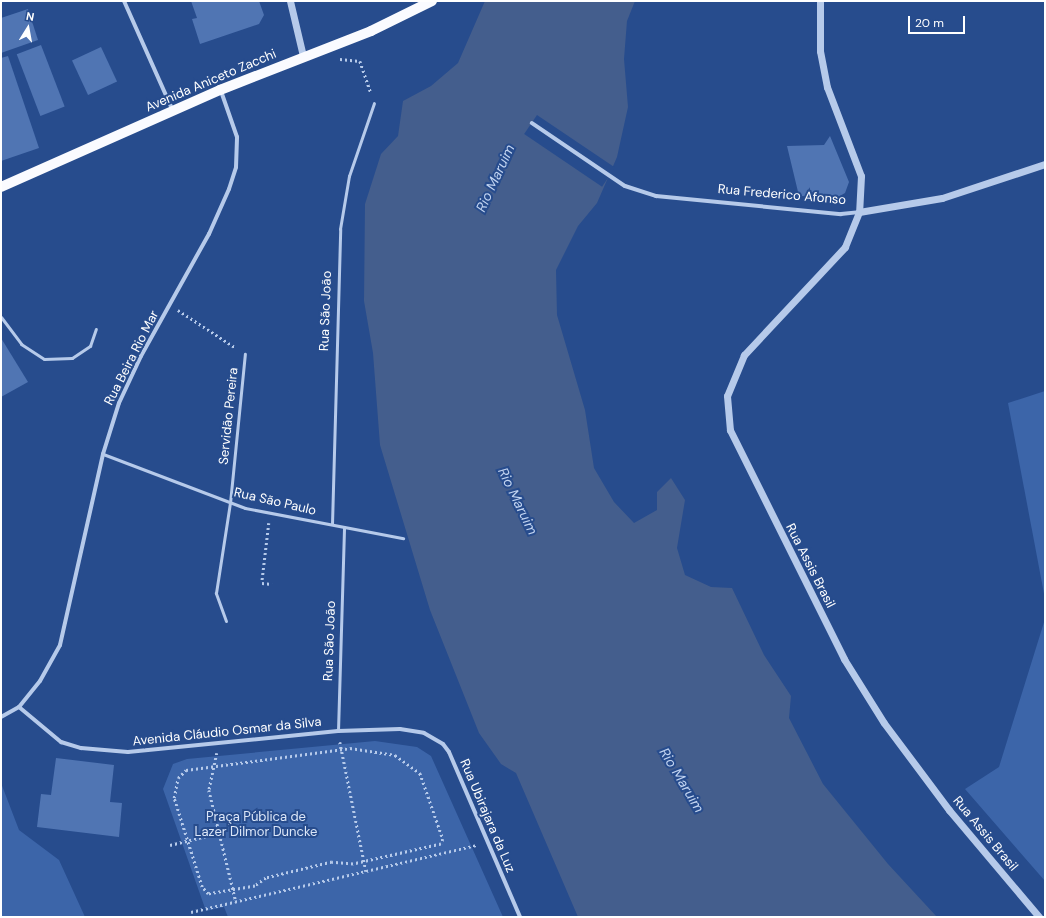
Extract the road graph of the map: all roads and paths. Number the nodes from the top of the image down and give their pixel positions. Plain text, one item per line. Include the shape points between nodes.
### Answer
1 (124, 1) edge
2 (290, 1) edge
3 (432, 1) edge
4 (820, 1) edge
5 (325, 50) junction
6 (303, 56) junction
7 (220, 90) junction
8 (374, 102) joint
9 (173, 112) junction
10 (532, 123) dead end
11 (1045, 164) edge
12 (625, 186) joint
13 (1, 187) edge
14 (859, 212) junction
15 (170, 304) junction
16 (1, 317) edge
17 (96, 329) dead end
18 (245, 354) joint
19 (103, 454) junction
20 (230, 503) junction
21 (270, 513) junction
22 (332, 524) junction
23 (344, 527) junction
24 (402, 538) dead end
25 (272, 584) dead end
26 (226, 621) dead end
27 (19, 707) junction
28 (1, 717) edge
29 (338, 731) junction
30 (424, 733) joint
31 (220, 743) junction
32 (342, 750) junction
33 (214, 766) junction
34 (219, 833) junction
35 (187, 841) junction
36 (488, 842) junction
37 (170, 845) dead end
38 (364, 861) junction
39 (366, 871) junction
40 (233, 891) junction
41 (236, 902) junction
42 (191, 912) dead end
43 (520, 917) edge
44 (1039, 917) edge

1 - 9 street
2 - 6 street
3 - 5 main road, Avenida Aniceto Zacchi
4 - 14 street, Rua Assis Brasil via 820,51 827,87 861,176
5 - 6 main road, Avenida Aniceto Zacchi
5 - 8 path via 337,59 360,61
6 - 7 main road, Avenida Aniceto Zacchi
7 - 9 main road, Avenida Aniceto Zacchi
7 - 15 street, Rua Beira Rio Mar via 237,137 236,167 219,214
8 - 22 lane, Rua São João via 349,176 340,229
9 - 13 main road, Avenida Aniceto Zacchi
10 - 12 street, Rua Frederico Afonso
11 - 14 street, Rua Frederico Afonso via 942,198
12 - 14 street, Rua Frederico Afonso via 656,196 841,214
14 - 44 street, Rua Assis Brasil via 845,247 744,355 727,396 730,430 834,639 884,723 949,810
15 - 18 path
15 - 19 street, Rua Beira Rio Mar via 119,403
16 - 17 lane via 21,344 44,359 72,358 90,346
18 - 20 lane, Servidão Pereira
19 - 20 lane, Rua São Paulo
19 - 27 street, Rua Beira Rio Mar via 60,645 40,681
20 - 21 lane, Rua São Paulo
20 - 26 lane, Servidão Pereira via 216,594
21 - 22 lane, Rua São Paulo
21 - 25 path via 262,583
22 - 23 lane, Rua São Paulo
23 - 24 lane, Rua São Paulo
23 - 29 lane, Rua São João
27 - 28 street
27 - 31 street, Avenida Cláudio Osmar da Silva via 50,736 81,748 128,752
29 - 30 street, Avenida Cláudio Osmar da Silva via 400,729
29 - 31 street, Avenida Cláudio Osmar da Silva
29 - 32 path
30 - 36 street, Rua Ubirajara da Luz via 443,744 449,752
31 - 33 path
32 - 33 path
32 - 38 path
32 - 38 path via 370,750 395,756 412,765 420,773 443,839 441,844
33 - 34 path via 208,783
33 - 35 path via 186,770 174,789
34 - 35 path
34 - 40 path
35 - 37 path
35 - 40 path via 202,887 208,894
36 - 39 path
36 - 43 street, Rua Ubirajara da Luz
38 - 39 path
38 - 40 path via 332,862 266,878 255,886
39 - 41 path
40 - 41 path
41 - 42 path

